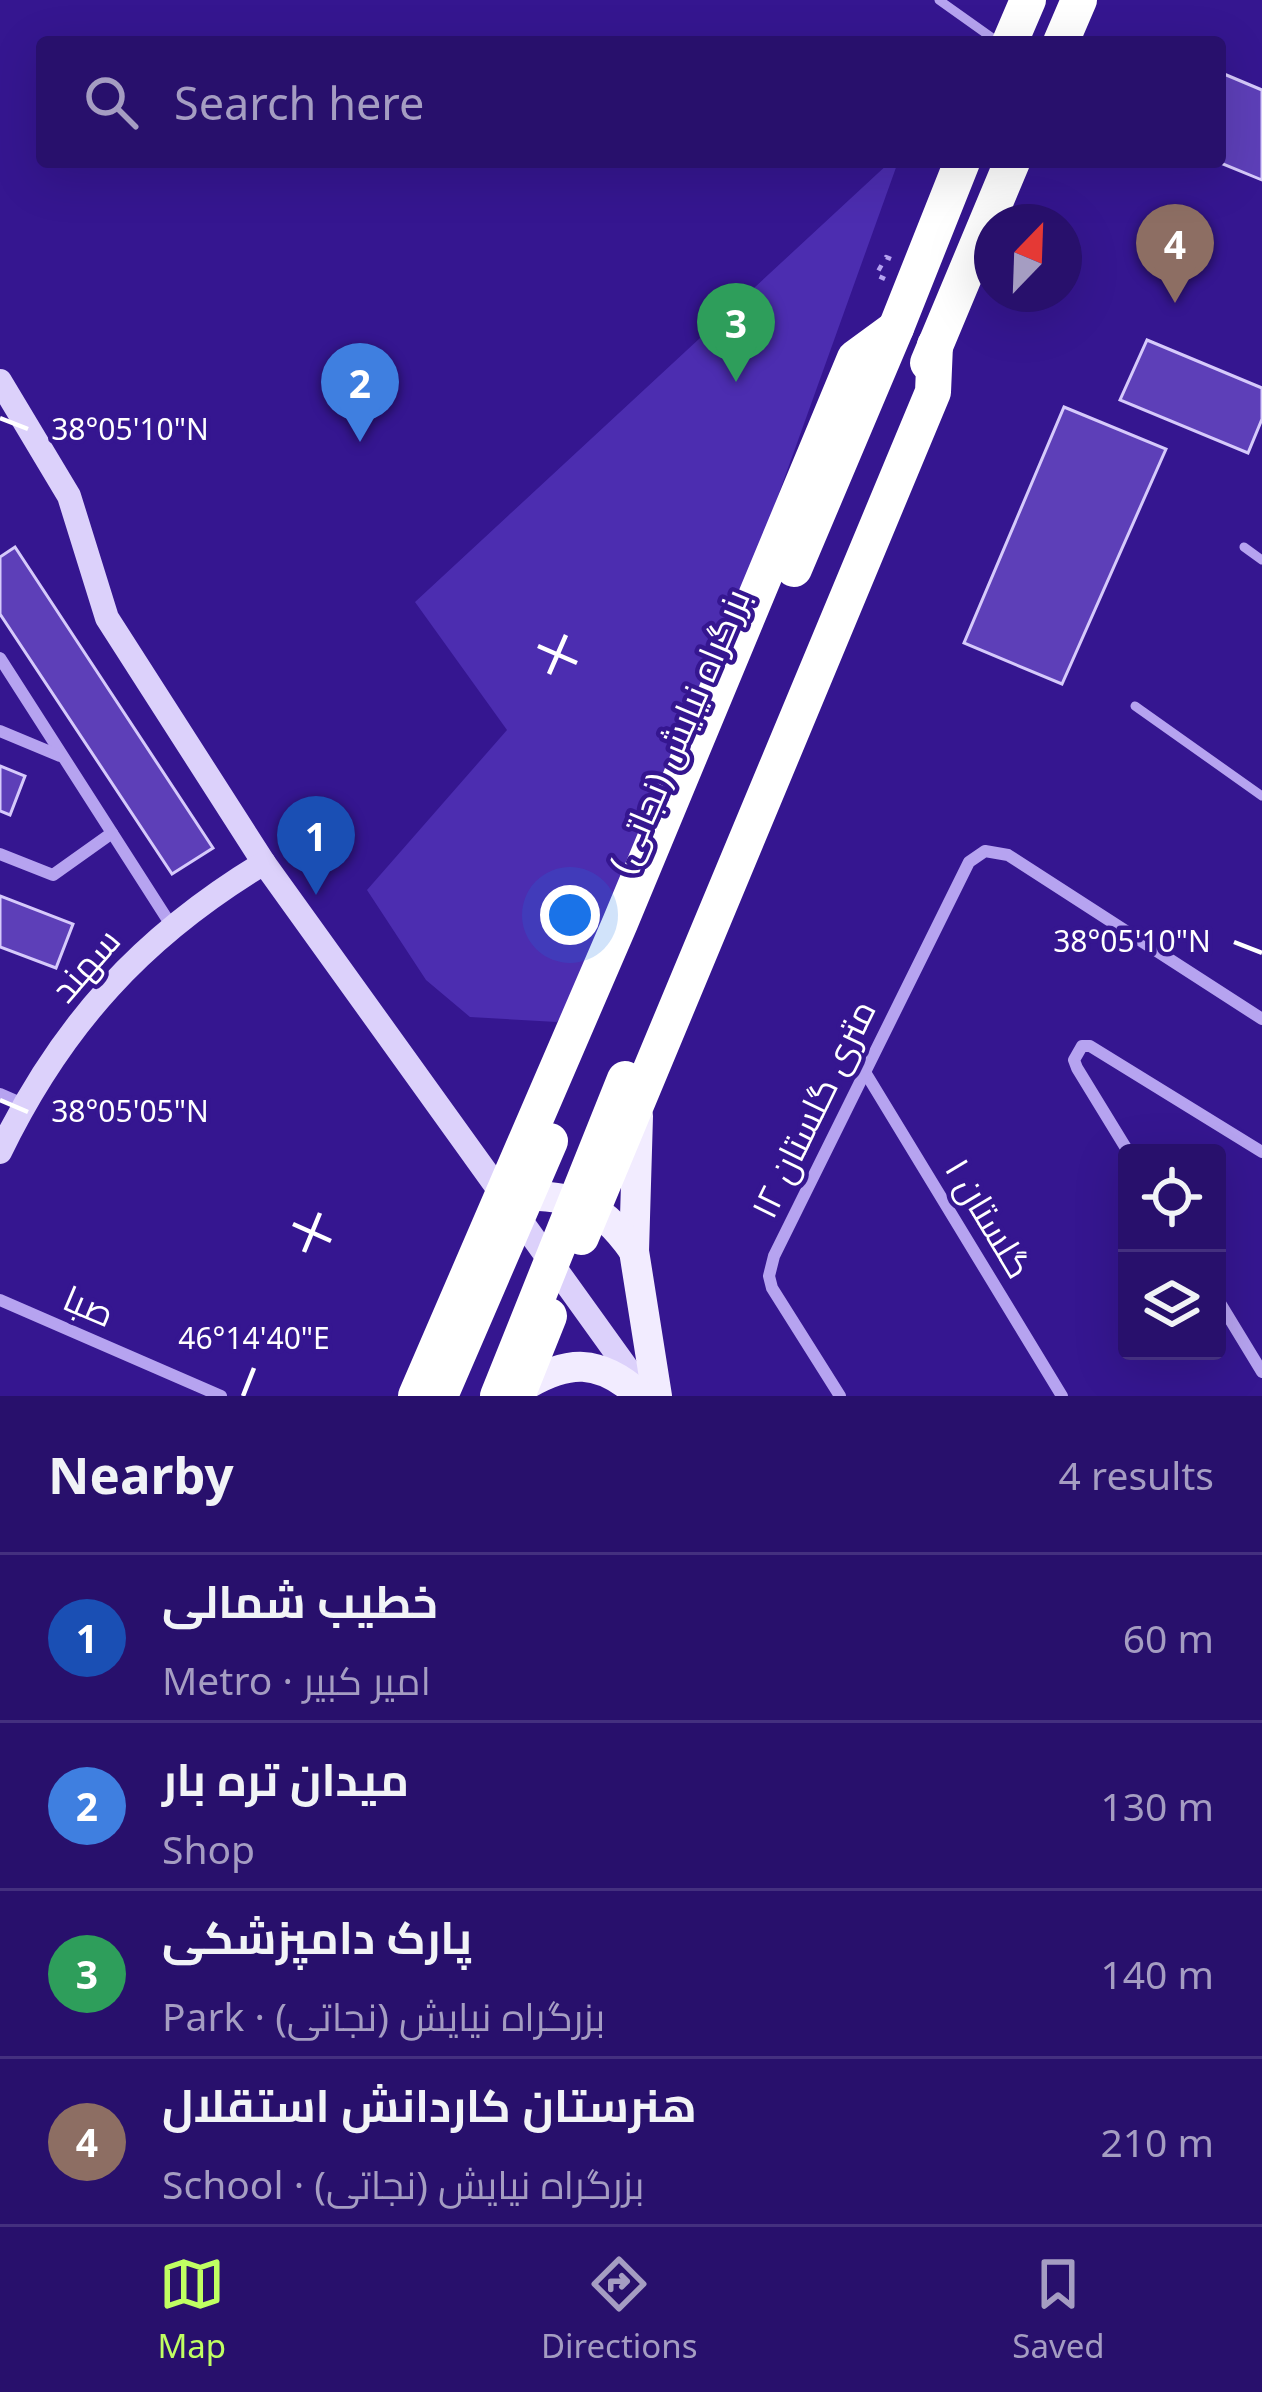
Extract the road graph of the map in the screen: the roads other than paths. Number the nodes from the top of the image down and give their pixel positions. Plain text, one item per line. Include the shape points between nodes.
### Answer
1 (938, 0) edge
2 (1028, 0) edge
3 (1079, 0) edge
4 (989, 36) edge
5 (1013, 36) edge
6 (1064, 36) edge
7 (960, 168) edge
8 (1009, 168) edge
9 (896, 328) junction
10 (935, 345) junction
11 (0, 381) edge
12 (1244, 547) dead end
13 (1262, 560) edge
14 (0, 658) edge
15 (1135, 706) dead end
16 (0, 731) edge
17 (63, 758) junction
18 (1262, 796) edge
19 (112, 833) junction
20 (0, 854) edge
21 (264, 863) junction
22 (171, 925) junction
23 (1262, 1019) edge
24 (865, 1072) junction
25 (639, 1096) junction
26 (12, 1099) edge
27 (1124, 1144) edge
28 (0, 1151) edge
29 (1262, 1152) edge
30 (503, 1195) junction
31 (592, 1208) junction
32 (634, 1251) junction
33 (564, 1279) junction
34 (0, 1300) edge
35 (1226, 1313) edge
36 (1262, 1372) edge
37 (512, 1393) edge
38 (221, 1396) edge
39 (416, 1396) edge
40 (440, 1396) edge
41 (644, 1396) edge
42 (657, 1396) edge
43 (840, 1396) edge
44 (1062, 1396) edge

1 - 4 lane
2 - 5 highway
3 - 6 highway
7 - 9 highway, بزرگراه نیایش (نجاتی)
8 - 10 highway
9 - 30 highway via 855,358
9 - 40 highway, بزرگراه نیایش (نجاتی), bridge
10 - 25 highway via 933,392
10 - 37 highway, bridge via 625,1078
11 - 21 main road via 69,496 107,618
12 - 13 lane
14 - 17 street
15 - 18 lane
16 - 17 street
17 - 19 street
19 - 20 street via 53,874
19 - 22 street
21 - 22 main road, سهند
21 - 30 main road
22 - 26 main road, سهند
23 - 24 street, ۱۲ متری گلستان via 1008,855 985,851 969,862
24 - 43 street, ۱۲ متری گلستان via 769,1276
24 - 44 street, گلستان ۱
25 - 31 highway
25 - 32 main road
26 - 28 main road, سهند
27 - 29 street via 1074,1060 1082,1046
30 - 31 main road
30 - 33 main road
30 - 39 highway
31 - 32 main road
31 - 33 highway
32 - 42 main road
33 - 37 highway
33 - 41 main road
34 - 38 street, صبا
35 - 36 street
37 - 41 main road via 550,1371 588,1366

